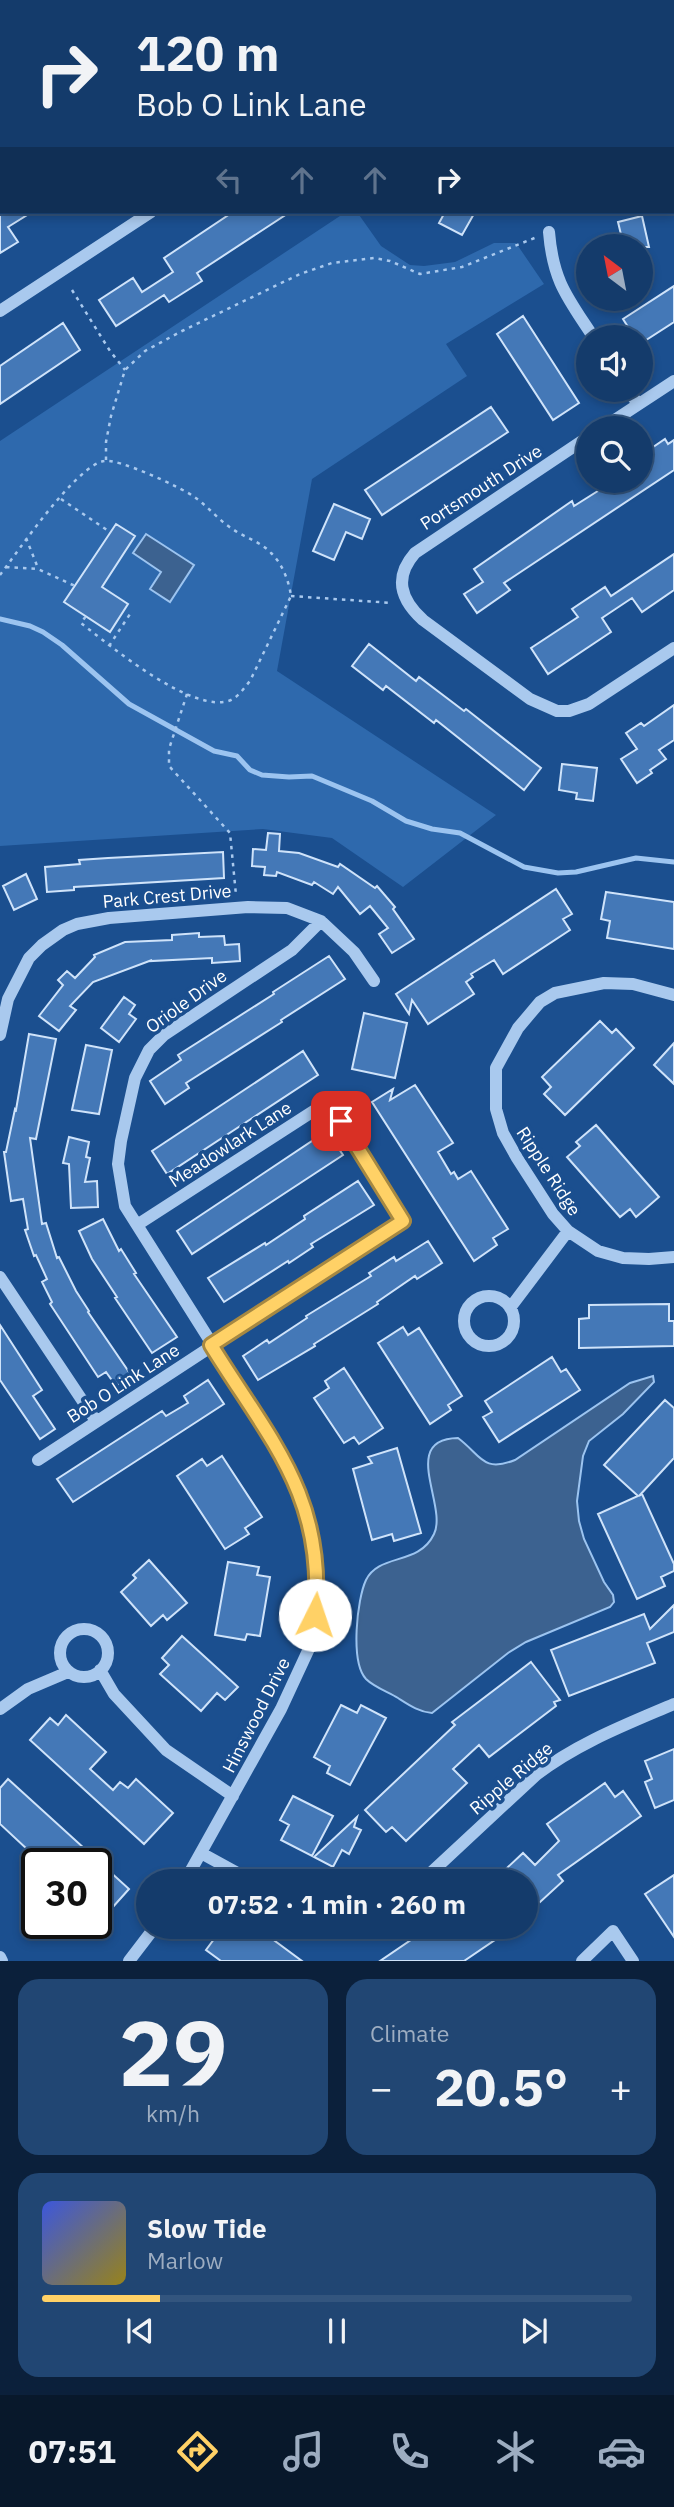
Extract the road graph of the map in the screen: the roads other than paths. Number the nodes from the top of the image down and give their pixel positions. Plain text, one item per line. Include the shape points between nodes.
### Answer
1 (148, 214) edge
2 (548, 232) road end
3 (0, 311) edge
4 (586, 325) edge
5 (674, 381) edge
6 (638, 404) joint
7 (620, 416) edge
8 (576, 445) edge
9 (674, 648) edge
10 (321, 921) junction
11 (374, 981) dead end
12 (674, 995) edge
13 (0, 1035) edge
14 (403, 1221) joint
15 (137, 1225) junction
16 (568, 1231) junction
17 (674, 1257) edge
18 (0, 1277) edge
19 (510, 1308) junction
20 (203, 1329) joint
21 (211, 1345) junction
22 (96, 1421) junction
23 (38, 1460) dead end
24 (100, 1670) junction
25 (68, 1672) junction
26 (674, 1704) edge
27 (0, 1709) edge
28 (233, 1796) junction
29 (201, 1853) junction
30 (192, 1869) edge
31 (230, 1869) edge
32 (435, 1869) edge
33 (147, 1939) edge
34 (132, 1960) edge
35 (582, 1961) edge
36 (633, 1961) edge

1 - 3 street
2 - 4 street via 560,286
5 - 6 street
6 - 7 street
8 - 9 street, Portsmouth Drive via 422,546 402,574 407,600 423,620 530,699 556,711 589,704
10 - 11 street, Park Crest Drive via 354,952
10 - 13 street, Park Crest Drive via 272,906 109,918 77,925 42,945 22,970 8,999
10 - 15 street, Oriole Drive via 292,950 164,1035 143,1060 135,1078 118,1164 125,1206
12 - 16 street, Ripple Ridge via 632,984 604,983 555,993 526,1018 496,1068 496,1109 503,1133
14 - 15 street, Meadowlark Lane via 329,1101
14 - 21 street, Bob O Link Lane
15 - 20 street, Oriole Drive
16 - 17 street, Ripple Ridge via 598,1251 623,1258
16 - 19 street
18 - 22 street
19 - 19 street via 498,1297 481,1297 464,1316 466,1331 485,1345 501,1343 511,1331
20 - 21 street, Hinswood Drive
21 - 22 street, Bob O Link Lane
21 - 28 street, Hinswood Drive via 289,1466 308,1515 317,1573 313,1640
22 - 23 street, Bob O Link Lane
24 - 25 street via 83,1677
24 - 25 street via 107,1659 107,1644 97,1632 82,1628 67,1635 59,1649
24 - 28 street via 114,1694 166,1750
25 - 27 street via 29,1689
26 - 32 street, Ripple Ridge via 597,1737 552,1763
28 - 29 street, Hinswood Drive
29 - 30 street, Hinswood Drive
29 - 31 street
33 - 34 street
35 - 36 street via 612,1931

